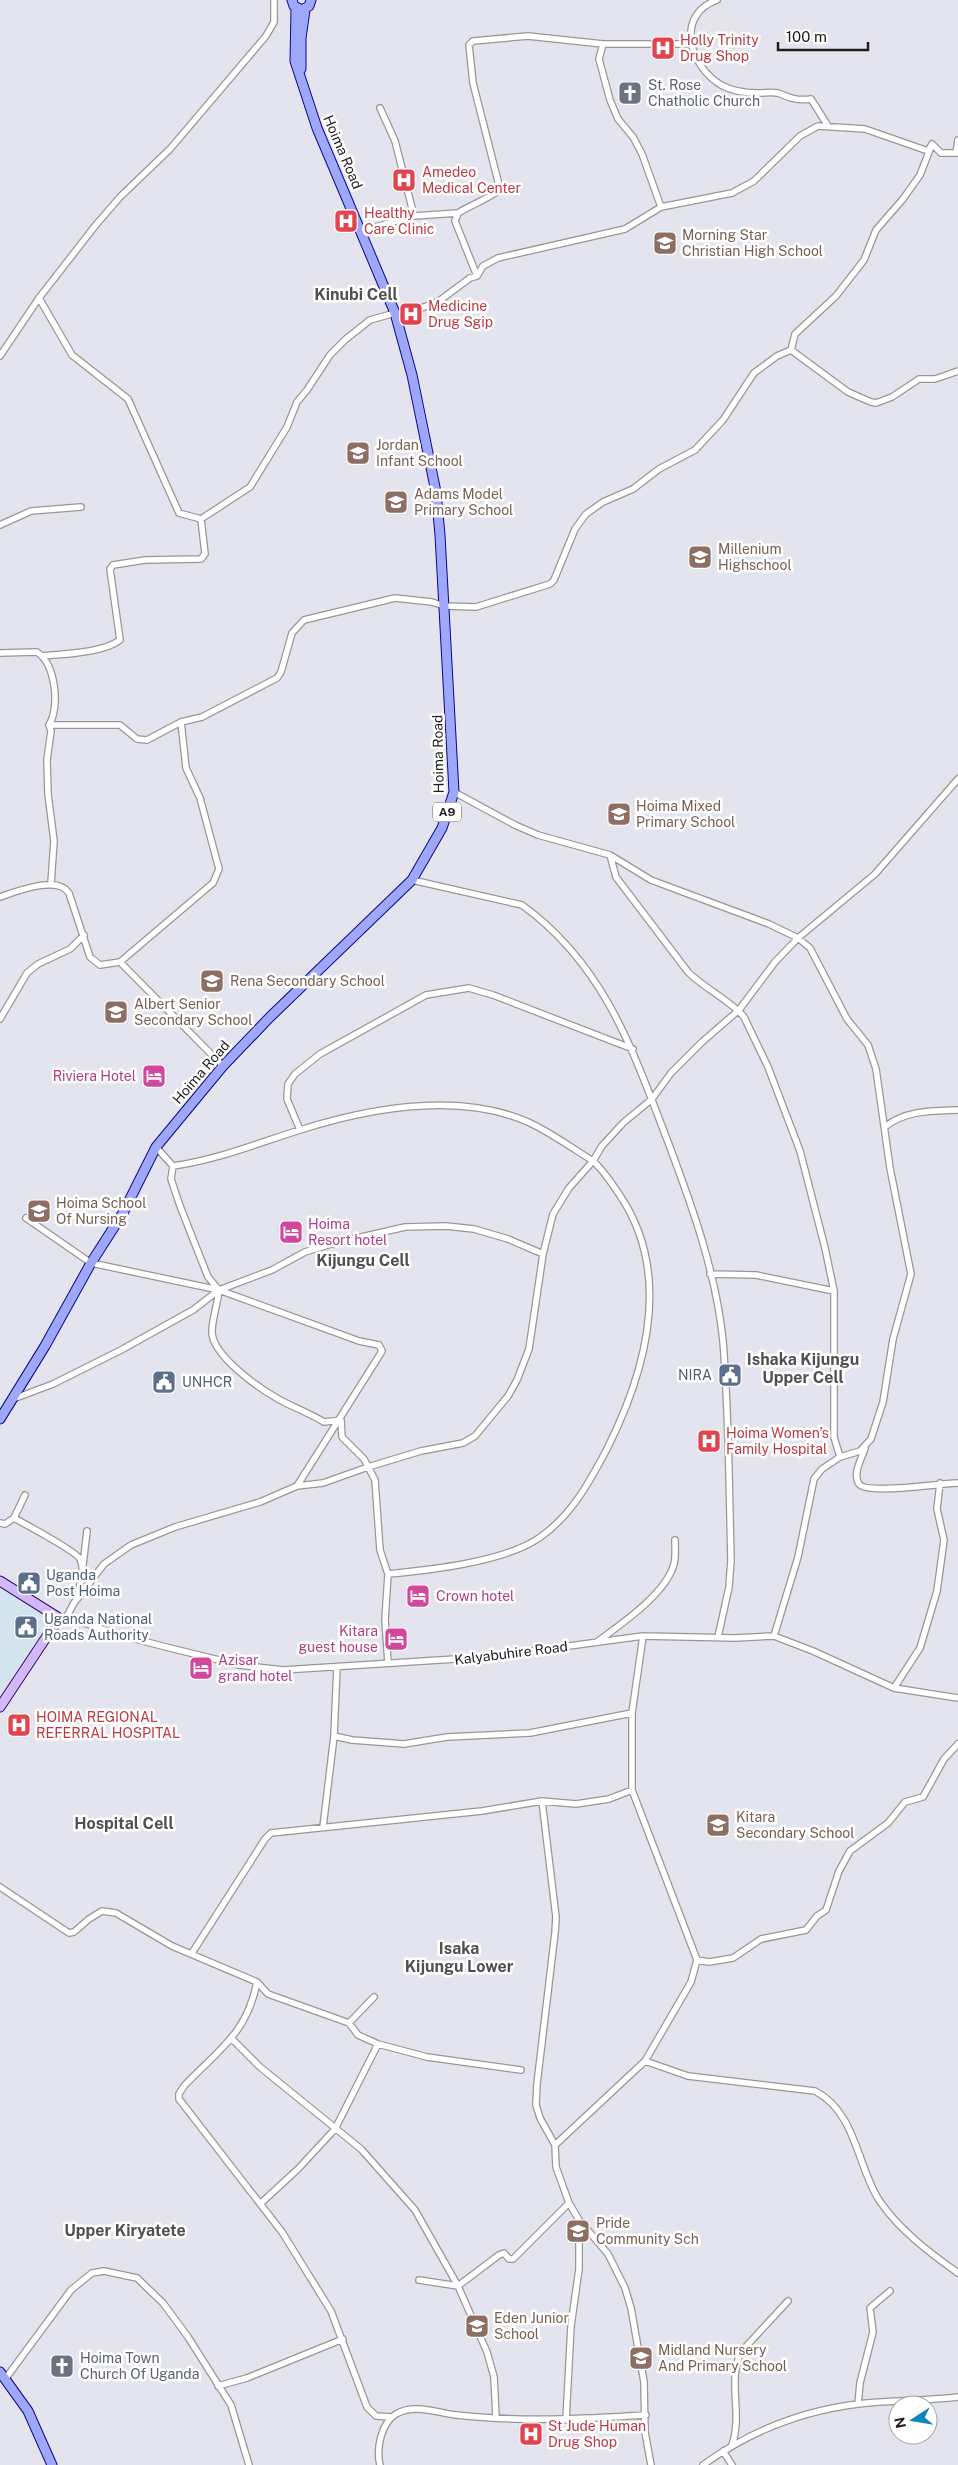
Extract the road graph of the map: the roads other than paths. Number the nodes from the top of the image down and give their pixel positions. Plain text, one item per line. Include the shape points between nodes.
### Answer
1 (274, 0) edge
2 (286, 0) edge
3 (311, 0) edge
4 (717, 0) edge
5 (297, 6) edge
6 (603, 44) junction
7 (691, 44) junction
8 (380, 108) dead end
9 (828, 126) junction
10 (958, 140) edge
11 (932, 144) junction
12 (957, 153) edge
13 (661, 207) junction
14 (458, 213) junction
15 (414, 216) junction
16 (362, 231) junction
17 (478, 276) junction
18 (39, 298) junction
19 (396, 315) junction
20 (791, 350) junction
21 (0, 356) edge
22 (958, 371) edge
23 (81, 507) dead end
24 (201, 519) junction
25 (0, 525) edge
26 (444, 606) junction
27 (0, 653) edge
28 (42, 656) junction
29 (181, 722) junction
30 (49, 725) junction
31 (958, 779) edge
32 (454, 792) junction
33 (610, 855) junction
34 (412, 880) junction
35 (51, 883) junction
36 (0, 897) edge
37 (84, 935) junction
38 (798, 938) junction
39 (120, 962) junction
40 (738, 1010) junction
41 (0, 1020) edge
42 (633, 1049) junction
43 (223, 1066) junction
44 (652, 1099) junction
45 (958, 1110) edge
46 (883, 1111) junction
47 (892, 1121) junction
48 (885, 1127) junction
49 (300, 1130) junction
50 (156, 1147) junction
51 (593, 1161) junction
52 (173, 1166) junction
53 (26, 1218) dead end
54 (544, 1254) junction
55 (90, 1263) junction
56 (710, 1274) junction
57 (219, 1290) junction
58 (834, 1291) junction
59 (13, 1399) junction
60 (0, 1419) edge
61 (341, 1420) junction
62 (865, 1448) junction
63 (840, 1457) junction
64 (368, 1466) junction
65 (940, 1483) junction
66 (958, 1483) edge
67 (297, 1486) junction
68 (25, 1495) dead end
69 (14, 1518) junction
70 (0, 1523) edge
71 (87, 1531) dead end
72 (675, 1540) dead end
73 (83, 1569) junction
74 (388, 1574) junction
75 (0, 1581) edge
76 (77, 1599) junction
77 (63, 1617) junction
78 (642, 1636) junction
79 (774, 1636) junction
80 (718, 1637) junction
81 (595, 1643) junction
82 (388, 1663) junction
83 (337, 1667) junction
84 (894, 1688) junction
85 (958, 1698) edge
86 (0, 1706) edge
87 (632, 1713) junction
88 (334, 1736) junction
89 (958, 1744) edge
90 (632, 1790) junction
91 (542, 1801) junction
92 (323, 1827) junction
93 (0, 1887) edge
94 (192, 1953) junction
95 (697, 1960) junction
96 (257, 1982) junction
97 (374, 1997) dead end
98 (349, 2023) junction
99 (232, 2039) junction
100 (378, 2044) junction
101 (645, 2061) junction
102 (522, 2070) dead end
103 (335, 2129) junction
104 (555, 2145) junction
105 (569, 2203) junction
106 (260, 2204) junction
107 (579, 2220) junction
108 (958, 2273) edge
109 (419, 2280) dead end
110 (458, 2286) junction
111 (890, 2291) dead end
112 (788, 2301) dead end
113 (343, 2339) junction
114 (3, 2375) edge
115 (218, 2386) junction
116 (958, 2397) edge
117 (858, 2404) junction
118 (646, 2414) junction
119 (392, 2417) junction
120 (496, 2417) junction
121 (566, 2420) junction
122 (732, 2445) junction
123 (723, 2451) junction
124 (52, 2465) edge
125 (250, 2465) edge
126 (380, 2465) edge
127 (651, 2465) edge
128 (703, 2465) edge
129 (732, 2465) edge

1 - 18 street via 274,22 266,36 170,149 120,198
2 - 5 street
3 - 5 main road, A9 via 309,6
4 - 7 street via 705,4 698,12 691,32
5 - 16 main road, Hoima Road / A9 via 301,76 317,128
6 - 7 street
6 - 13 street via 599,59 610,100 618,119 633,136 642,154
6 - 14 street via 546,36 478,39 470,43 473,82 500,189 497,194
7 - 9 street via 704,69 722,85 745,93 777,93 800,101 811,99
8 - 15 street via 395,141
9 - 11 street via 865,129 928,151
9 - 13 street via 818,126 800,136 765,172 743,188 722,196
10 - 12 street
11 - 12 street via 941,153
11 - 20 street via 920,175 879,226 864,260 836,296 795,334
13 - 17 street via 625,229 498,258 483,266
14 - 15 street
14 - 17 street via 455,221
15 - 16 street
16 - 19 main road, Hoima Road / A9
17 - 19 street via 470,278 439,302
18 - 21 street
18 - 24 street via 72,355 128,399 179,513
19 - 24 street via 370,320 330,355 297,402 287,427 250,487
19 - 26 main road, Hoima Road / A9 via 436,492
20 - 22 street via 848,392 876,403 920,379 935,379
20 - 26 street via 754,373 724,420 695,450 586,514 575,529 550,584 476,607
23 - 25 street via 31,511
24 - 28 street via 205,554 201,560 145,560 113,565 110,570 120,640 108,646
26 - 29 street via 395,598 304,620 292,633 277,678 202,717
26 - 32 main road, Hoima Road / A9
27 - 28 street via 37,652
28 - 30 street via 52,680 55,705 54,718
29 - 30 street via 154,738 142,740 120,725
29 - 39 street via 186,768 200,798 218,874 190,904
30 - 35 street via 48,794 54,841
31 - 38 street via 875,874
32 - 33 street via 515,826
32 - 34 main road, Hoima Road / A9 via 442,828
33 - 38 street via 651,880
33 - 40 street via 616,877 688,972
34 - 42 street via 522,905 536,915 578,958 617,1015
34 - 43 main road, Hoima Road / A9
35 - 36 street
35 - 37 street via 67,889
37 - 39 street via 94,962 100,965
37 - 41 street via 70,949 27,973
38 - 40 street
38 - 46 street via 813,952 844,1014 868,1045 876,1068
39 - 43 street
40 - 44 street via 672,1073
40 - 58 street via 750,1026 763,1054 800,1150 816,1205
42 - 44 street
42 - 49 street via 469,988 426,995 320,1054 295,1074 288,1084 287,1099
43 - 50 main road, Hoima Road / A9
44 - 51 street via 623,1123
44 - 56 street via 695,1215
45 - 47 street via 920,1112
46 - 47 street
46 - 48 street
47 - 48 street
48 - 62 street via 911,1274 893,1340 880,1414
49 - 51 street via 391,1109 420,1105 470,1106 528,1122
49 - 52 street via 204,1162
50 - 52 street
50 - 55 main road, Hoima Road / A9 via 123,1214
51 - 54 street via 553,1214
51 - 74 street via 632,1213 646,1254 650,1281 646,1336 639,1370 614,1435 580,1498 553,1528 536,1540 484,1559 417,1572
52 - 57 street via 171,1179 180,1206 208,1277
53 - 55 street
54 - 57 street via 474,1229 425,1225 404,1227 305,1252 272,1270
54 - 64 street via 529,1349 517,1380 491,1418 475,1436 463,1443
55 - 57 street
55 - 59 main road, Hoima Road / A9
56 - 58 street via 756,1275
56 - 80 street via 723,1340 731,1560 729,1587
57 - 59 street via 193,1310 121,1350 53,1384
57 - 61 street via 212,1332 216,1348 258,1386 280,1400 324,1422
57 - 61 street via 359,1341 379,1345 382,1351
58 - 63 street via 834,1437
59 - 60 main road, Hoima Road / A9
61 - 64 street via 342,1436
61 - 67 street
62 - 63 street
62 - 65 street via 856,1472 859,1485 864,1488 891,1489
63 - 79 street via 814,1479 798,1557
64 - 67 street via 323,1484
64 - 74 street via 376,1489 380,1550
65 - 66 street
65 - 84 street via 937,1510 944,1540 937,1591 920,1648
67 - 76 street via 260,1502 175,1527 130,1545 104,1564
68 - 69 street
69 - 70 street via 5,1524
69 - 73 street via 72,1550 80,1558
71 - 73 street
72 - 81 street via 674,1564 661,1587 632,1615
73 - 76 street
74 - 82 street via 385,1620
75 - 77 street
76 - 77 street
77 - 83 street, Kalyabuhire Road via 239,1665 283,1670
77 - 86 street
78 - 80 street, Kalyabuhire Road
78 - 81 street, Kalyabuhire Road
78 - 87 street
79 - 80 street, Kalyabuhire Road
79 - 84 street, Kalyabuhire Road
81 - 82 street, Kalyabuhire Road via 487,1657
82 - 83 street, Kalyabuhire Road
83 - 88 street
84 - 85 street, Kalyabuhire Road
87 - 88 street via 530,1733 447,1737 404,1744
87 - 90 street
88 - 92 street
89 - 95 street via 944,1759 923,1797 905,1802 888,1823 850,1851 838,1871 826,1910 806,1930 762,1939 733,1958 709,1962
90 - 91 street via 609,1799 576,1804
90 - 95 street
91 - 92 street via 482,1812
91 - 104 street via 556,1918 536,2105
92 - 94 street via 268,1835
93 - 94 street via 70,1933 102,1911 116,1913 172,1946
94 - 96 street
95 - 101 street via 691,1982
96 - 98 street via 268,1994
96 - 99 street via 253,2004
97 - 98 street
98 - 100 street via 358,2035
99 - 103 street via 260,2067
99 - 106 street via 184,2086 179,2099
100 - 102 street via 427,2057
100 - 103 street
101 - 104 street
101 - 108 street via 688,2076 815,2091 825,2096 856,2143 870,2185 881,2202 924,2247
103 - 106 street
103 - 110 street via 361,2149 415,2210
104 - 105 street via 556,2167
105 - 107 street
105 - 110 street via 512,2259 504,2253
106 - 113 street via 282,2232 326,2303
107 - 118 street via 608,2254 625,2288 640,2346
107 - 121 street via 579,2269 571,2326
109 - 110 street
110 - 120 street via 494,2377
111 - 117 street via 870,2308 873,2332
112 - 122 street via 737,2360 738,2411
113 - 115 street via 247,2378
113 - 119 street via 367,2407 376,2416
114 - 115 street via 70,2290 92,2273 104,2272 137,2278 163,2303
114 - 124 main road via 36,2426
115 - 125 street via 231,2406
116 - 117 street
117 - 122 street via 792,2418
118 - 121 street
118 - 127 street via 645,2432
119 - 120 street via 405,2410 417,2409
119 - 126 street via 379,2440
120 - 121 street via 524,2421
122 - 123 street
123 - 128 street
123 - 129 street

